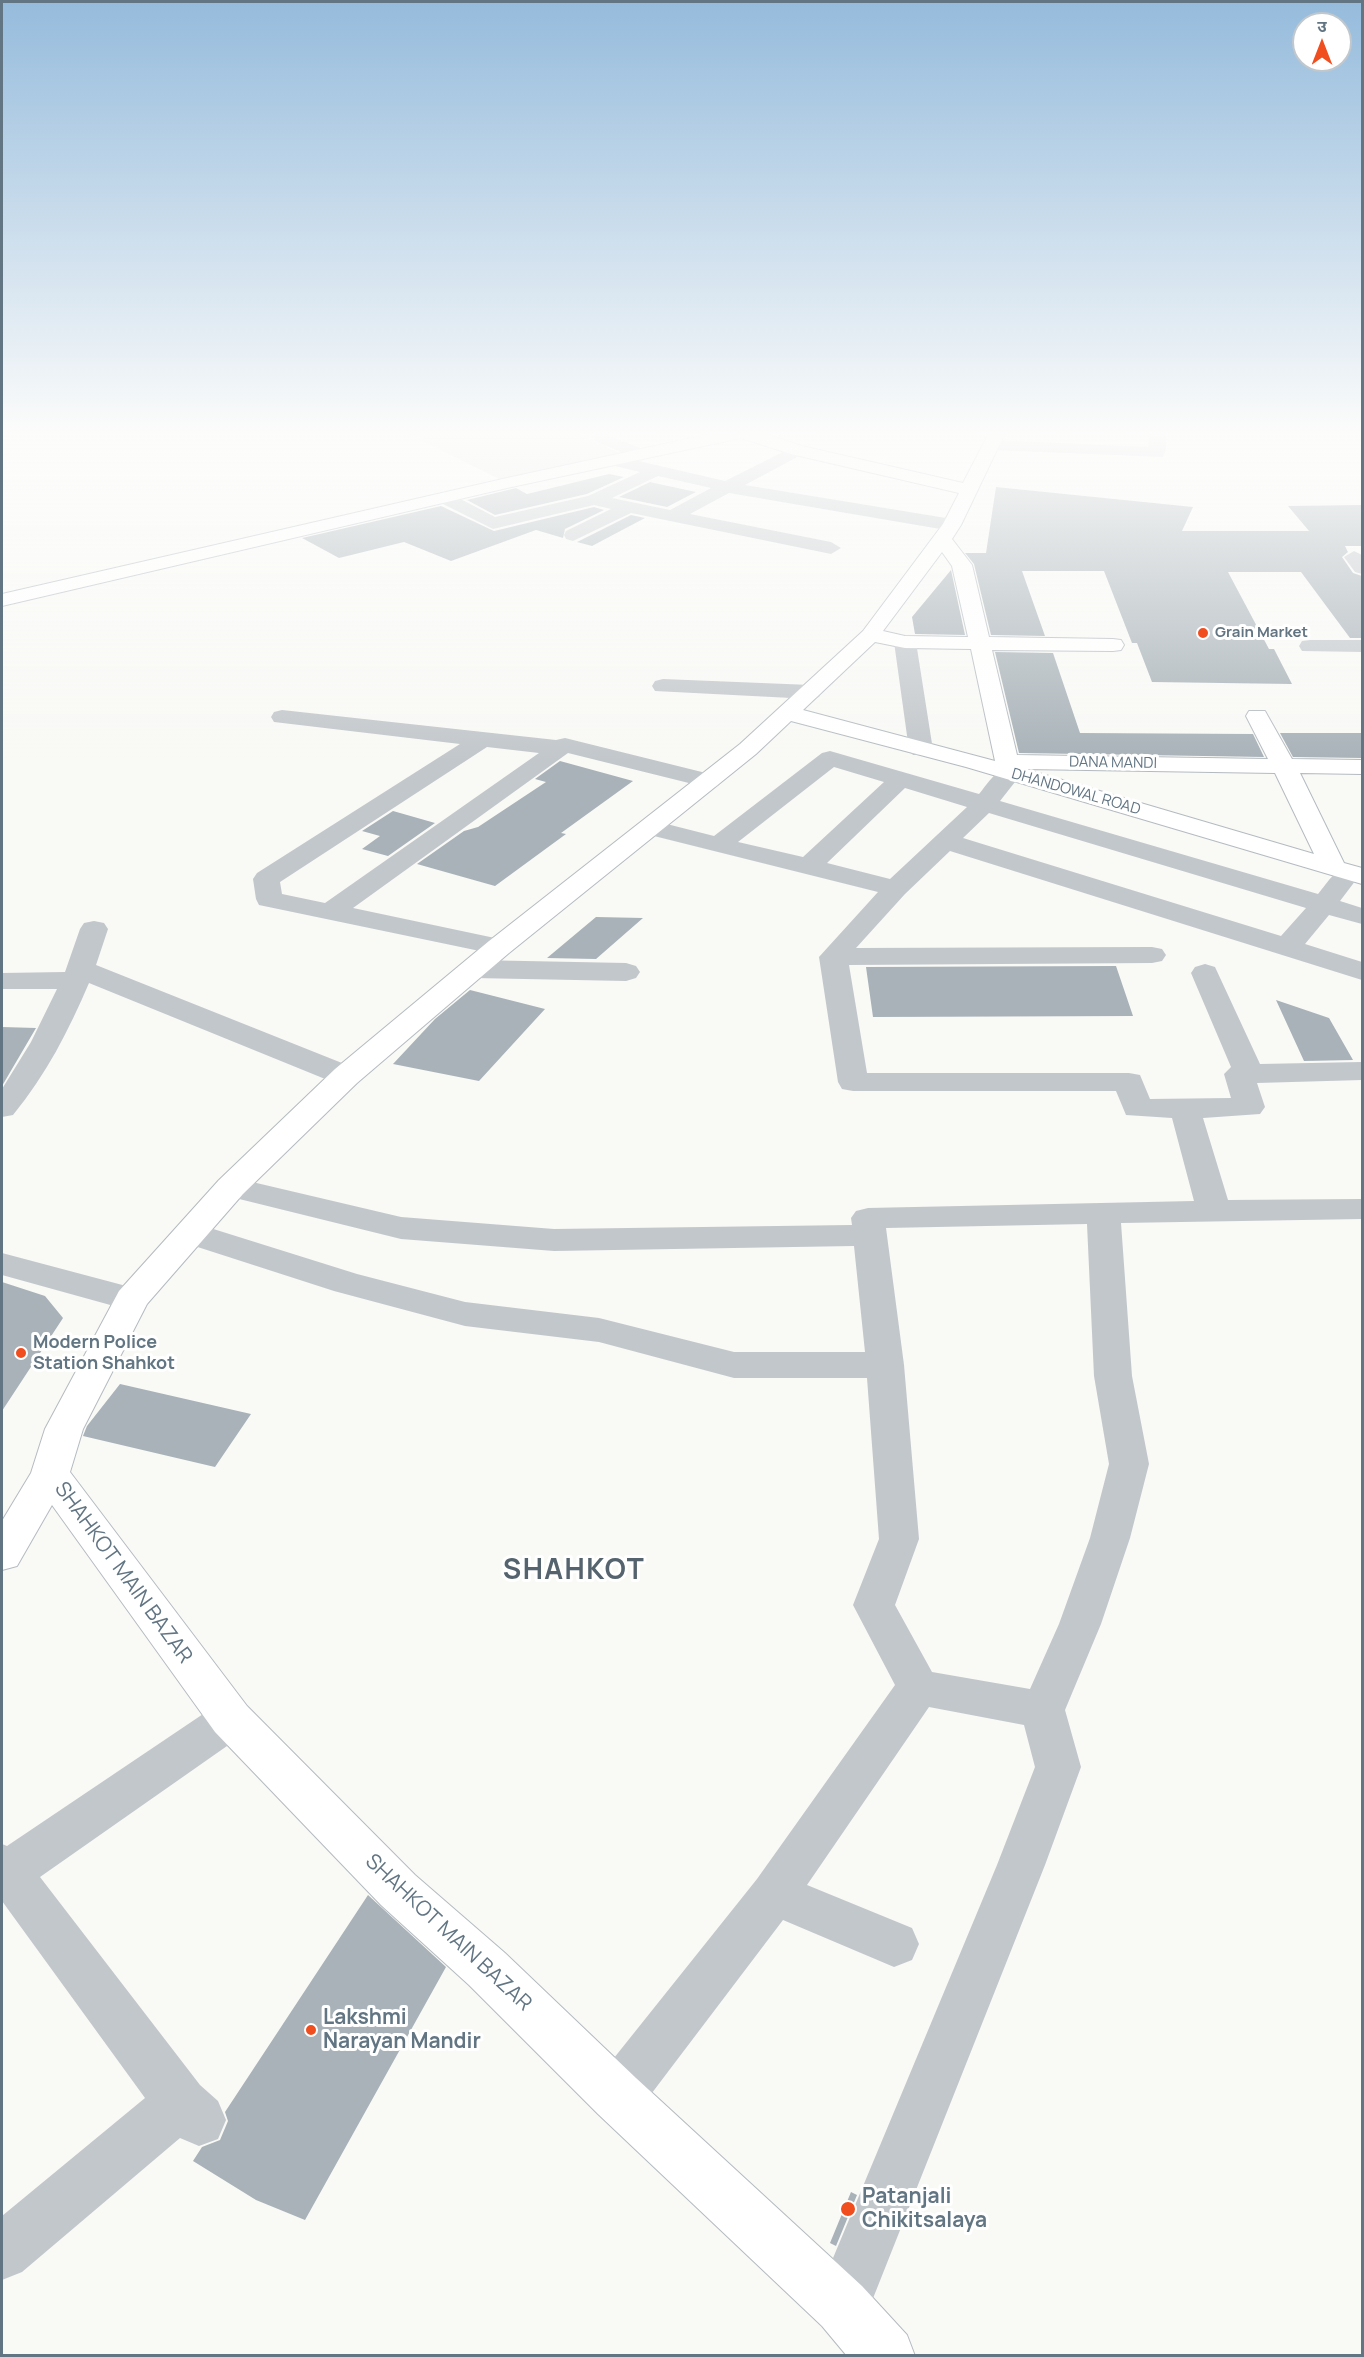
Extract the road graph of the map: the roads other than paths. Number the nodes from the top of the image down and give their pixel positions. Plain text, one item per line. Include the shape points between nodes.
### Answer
1 (258, 541) edge
2 (796, 541) edge
3 (941, 541) edge
4 (951, 541) edge
5 (831, 548) dead end
6 (2, 600) edge
7 (870, 635) junction
8 (905, 642) junction
9 (980, 644) junction
10 (1113, 645) dead end
11 (1310, 646) dead end
12 (1362, 646) edge
13 (663, 686) dead end
14 (811, 692) junction
15 (788, 713) junction
16 (1257, 716) dead end
17 (282, 717) dead end
18 (482, 740) junction
19 (562, 748) junction
20 (921, 750) junction
21 (1284, 766) junction
22 (1009, 767) junction
23 (1362, 767) edge
24 (901, 779) junction
25 (709, 781) junction
26 (984, 804) junction
27 (651, 828) junction
28 (946, 841) junction
29 (719, 844) junction
30 (809, 866) junction
31 (1349, 872) edge
32 (896, 888) junction
33 (1323, 904) junction
34 (330, 912) junction
35 (1362, 916) edge
36 (94, 929) dead end
37 (499, 947) junction
38 (1287, 947) junction
39 (1152, 955) dead end
40 (833, 957) junction
41 (474, 969) junction
42 (1362, 971) edge
43 (626, 972) dead end
44 (1205, 973) dead end
45 (78, 975) junction
46 (2, 981) edge
47 (1362, 1071) edge
48 (1249, 1074) junction
49 (346, 1076) junction
50 (2, 1108) edge
51 (1185, 1109) junction
52 (231, 1187) junction
53 (1362, 1209) edge
54 (1214, 1211) junction
55 (1103, 1215) junction
56 (190, 1233) junction
57 (869, 1235) junction
58 (2, 1264) edge
59 (132, 1299) junction
60 (885, 1365) junction
61 (50, 1474) junction
62 (2, 1555) edge
63 (918, 1687) junction
64 (1043, 1710) junction
65 (231, 1719) junction
66 (5, 1869) edge
67 (774, 1894) junction
68 (894, 1944) dead end
69 (617, 2096) junction
70 (2, 2252) edge
71 (842, 2306) junction
72 (886, 2355) edge

1 - 6 street
2 - 5 street
3 - 7 street
4 - 9 street via 962,565
7 - 8 street
7 - 14 street
8 - 9 street
8 - 20 street
9 - 10 street
9 - 22 street
11 - 12 street
13 - 14 street
14 - 15 street
15 - 20 street, DHANDOWAL ROAD
15 - 25 street
16 - 21 street
17 - 18 street
18 - 19 street
18 - 34 street via 266,879 268,899
19 - 25 street via 565,745
19 - 34 street
20 - 22 street, DHANDOWAL ROAD
21 - 22 street, DANA MANDI
21 - 23 street
21 - 31 street
22 - 26 street
22 - 31 street, DHANDOWAL ROAD
24 - 26 street
24 - 29 street via 830,758
24 - 30 street
25 - 27 street
26 - 28 street
26 - 33 street
27 - 29 street
27 - 37 street
28 - 32 street
28 - 38 street
29 - 30 street
30 - 32 street
31 - 33 street
32 - 40 street
33 - 35 street
33 - 38 street
34 - 37 street
36 - 45 street
37 - 41 street
38 - 42 street
39 - 40 street
40 - 51 street via 853,1082 1129,1082 1137,1108
41 - 43 street
41 - 49 street
44 - 48 street
45 - 46 street
45 - 49 street
45 - 50 street via 56,1027 16,1093
47 - 48 street
48 - 51 street via 1239,1074 1249,1107
49 - 52 street
51 - 54 street
52 - 56 street
52 - 57 street via 401,1228 554,1240
53 - 54 street
54 - 55 street
55 - 57 street via 868,1218
55 - 64 street via 1113,1376 1129,1464 1110,1538 1080,1624
56 - 59 street
56 - 60 street via 346,1283 465,1314 599,1330 734,1365
57 - 60 street
58 - 59 street
59 - 61 street via 64,1429
60 - 63 street via 899,1539 874,1605
61 - 62 street
61 - 65 street, SHAHKOT MAIN BAZAR
63 - 64 street
63 - 67 street
64 - 71 street via 1058,1767
65 - 66 street
65 - 69 street, SHAHKOT MAIN BAZAR via 398,1890 487,1969
66 - 70 street via 190,2111
67 - 68 street
67 - 69 street
69 - 71 street, SHAHKOT MAIN BAZAR
71 - 72 street, SHAHKOT MAIN BAZAR

